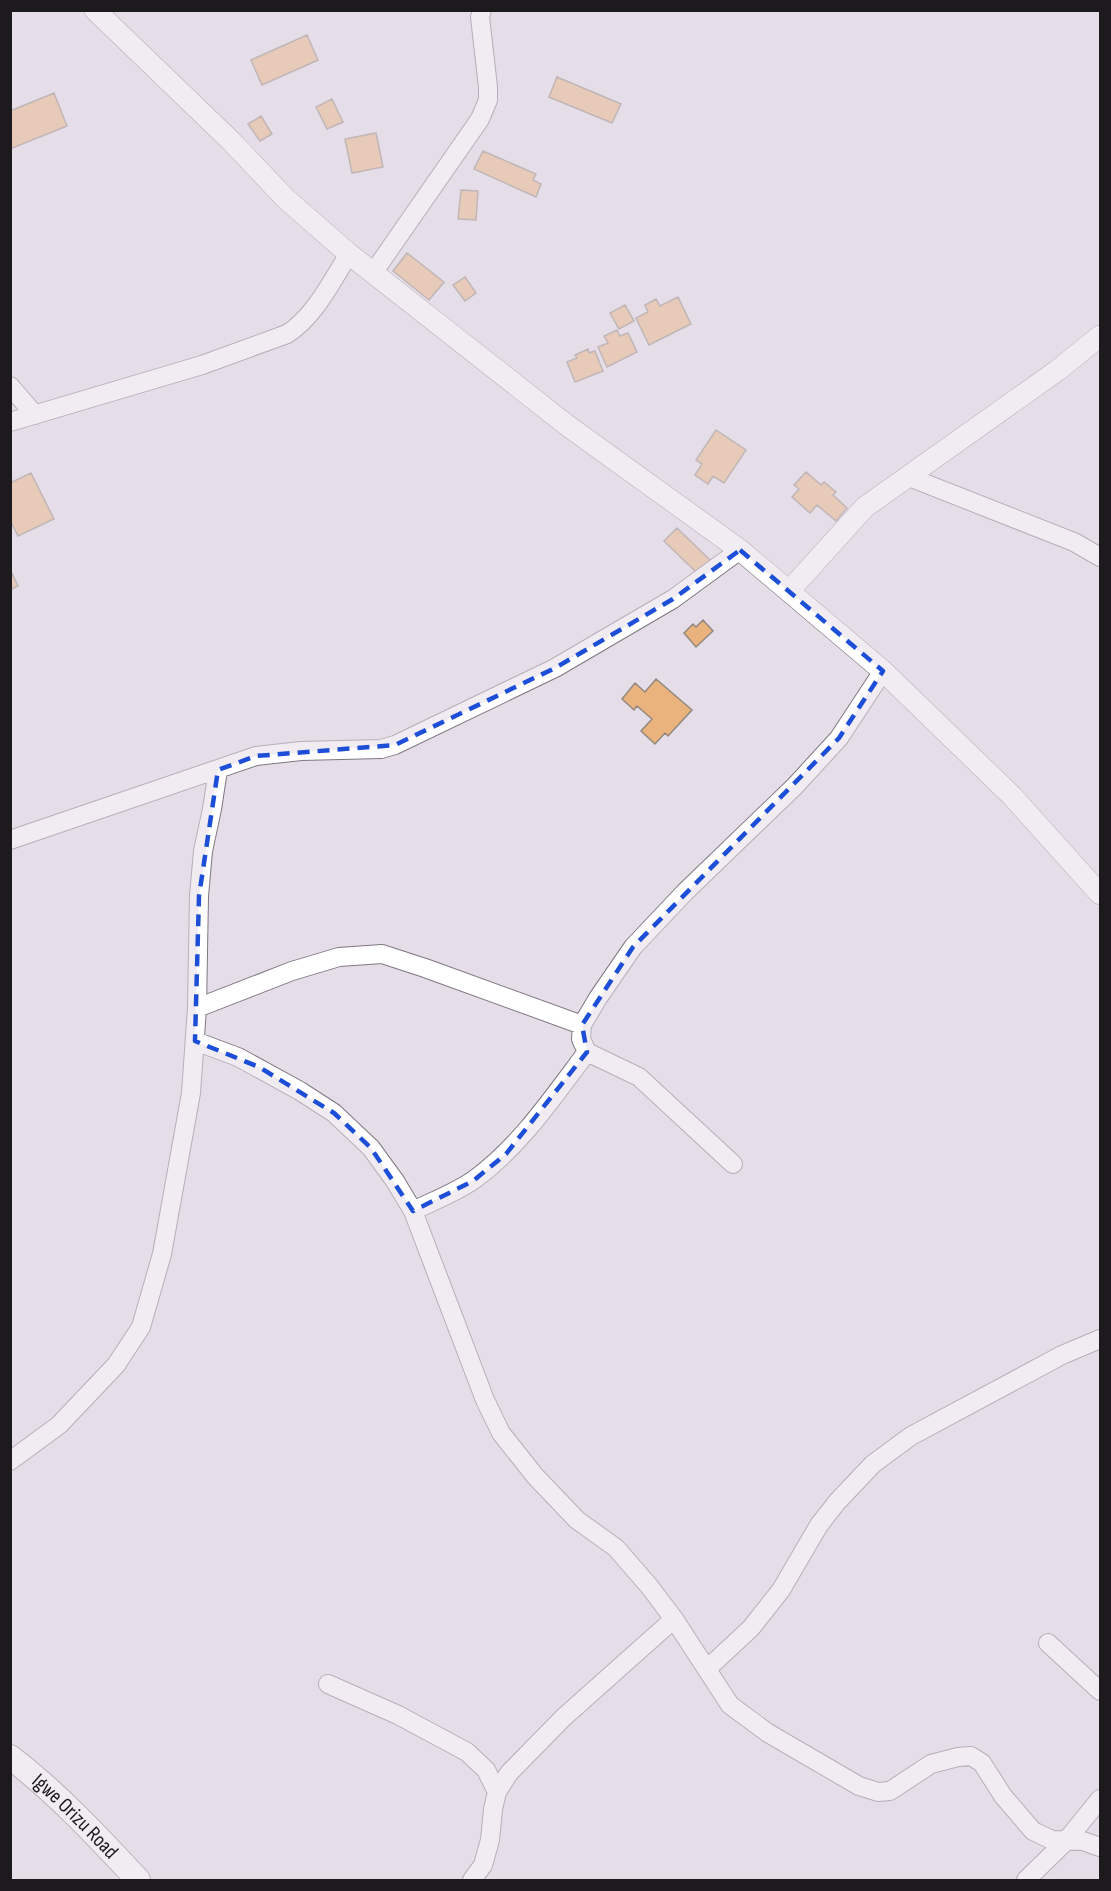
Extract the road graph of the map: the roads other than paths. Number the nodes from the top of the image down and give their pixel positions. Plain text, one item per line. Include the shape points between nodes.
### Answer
1 (95, 10) edge
2 (482, 10) edge
3 (349, 254) junction
4 (373, 273) junction
5 (1101, 336) edge
6 (10, 386) edge
7 (35, 415) junction
8 (10, 422) edge
9 (909, 477) junction
10 (740, 550) junction
11 (1101, 557) edge
12 (790, 590) junction
13 (884, 671) junction
14 (218, 770) junction
15 (10, 840) edge
16 (1101, 894) edge
17 (197, 1008) junction
18 (582, 1025) junction
19 (195, 1041) junction
20 (587, 1052) junction
21 (733, 1164) dead end
22 (413, 1211) junction
23 (1101, 1339) edge
24 (10, 1461) edge
25 (674, 1619) junction
26 (1048, 1643) dead end
27 (707, 1669) junction
28 (328, 1684) dead end
29 (1101, 1691) edge
30 (10, 1757) edge
31 (497, 1792) junction
32 (1101, 1799) edge
33 (1066, 1841) junction
34 (1101, 1847) edge
35 (138, 1881) edge
36 (472, 1881) edge
37 (1026, 1881) edge

1 - 3 street via 286,199
2 - 4 street via 488,100 480,119
3 - 4 street
3 - 7 street via 311,313 287,334 202,365
4 - 10 street via 568,426
5 - 9 street
6 - 7 street
7 - 8 street
9 - 11 street via 1074,542
9 - 12 street via 865,507
10 - 12 street
10 - 14 street via 673,599 555,668 395,745 256,756
12 - 13 street
13 - 16 street via 1012,796
13 - 18 street via 839,738 633,947
14 - 15 street
14 - 17 street via 199,896
17 - 18 street via 339,957 382,954
17 - 19 street
18 - 20 street via 581,1039
19 - 22 street via 259,1067 334,1113 371,1148
19 - 24 street via 191,1093 162,1254 141,1328 116,1365 68,1416
20 - 21 street via 639,1077
20 - 22 street via 506,1154 473,1181
22 - 25 street via 485,1401 501,1433 577,1520 616,1548
23 - 27 street via 1062,1355 911,1436 873,1464 819,1525 781,1590 752,1628
25 - 27 street
25 - 31 street via 564,1717 509,1773
26 - 29 street
27 - 33 street via 730,1705 859,1786 890,1791 931,1764 971,1756 982,1763 1033,1832
28 - 31 street via 467,1752 486,1770
30 - 35 main road, Igwe Orizu Road via 27,1769
31 - 36 street via 483,1865
32 - 33 street
33 - 34 street
33 - 37 street

